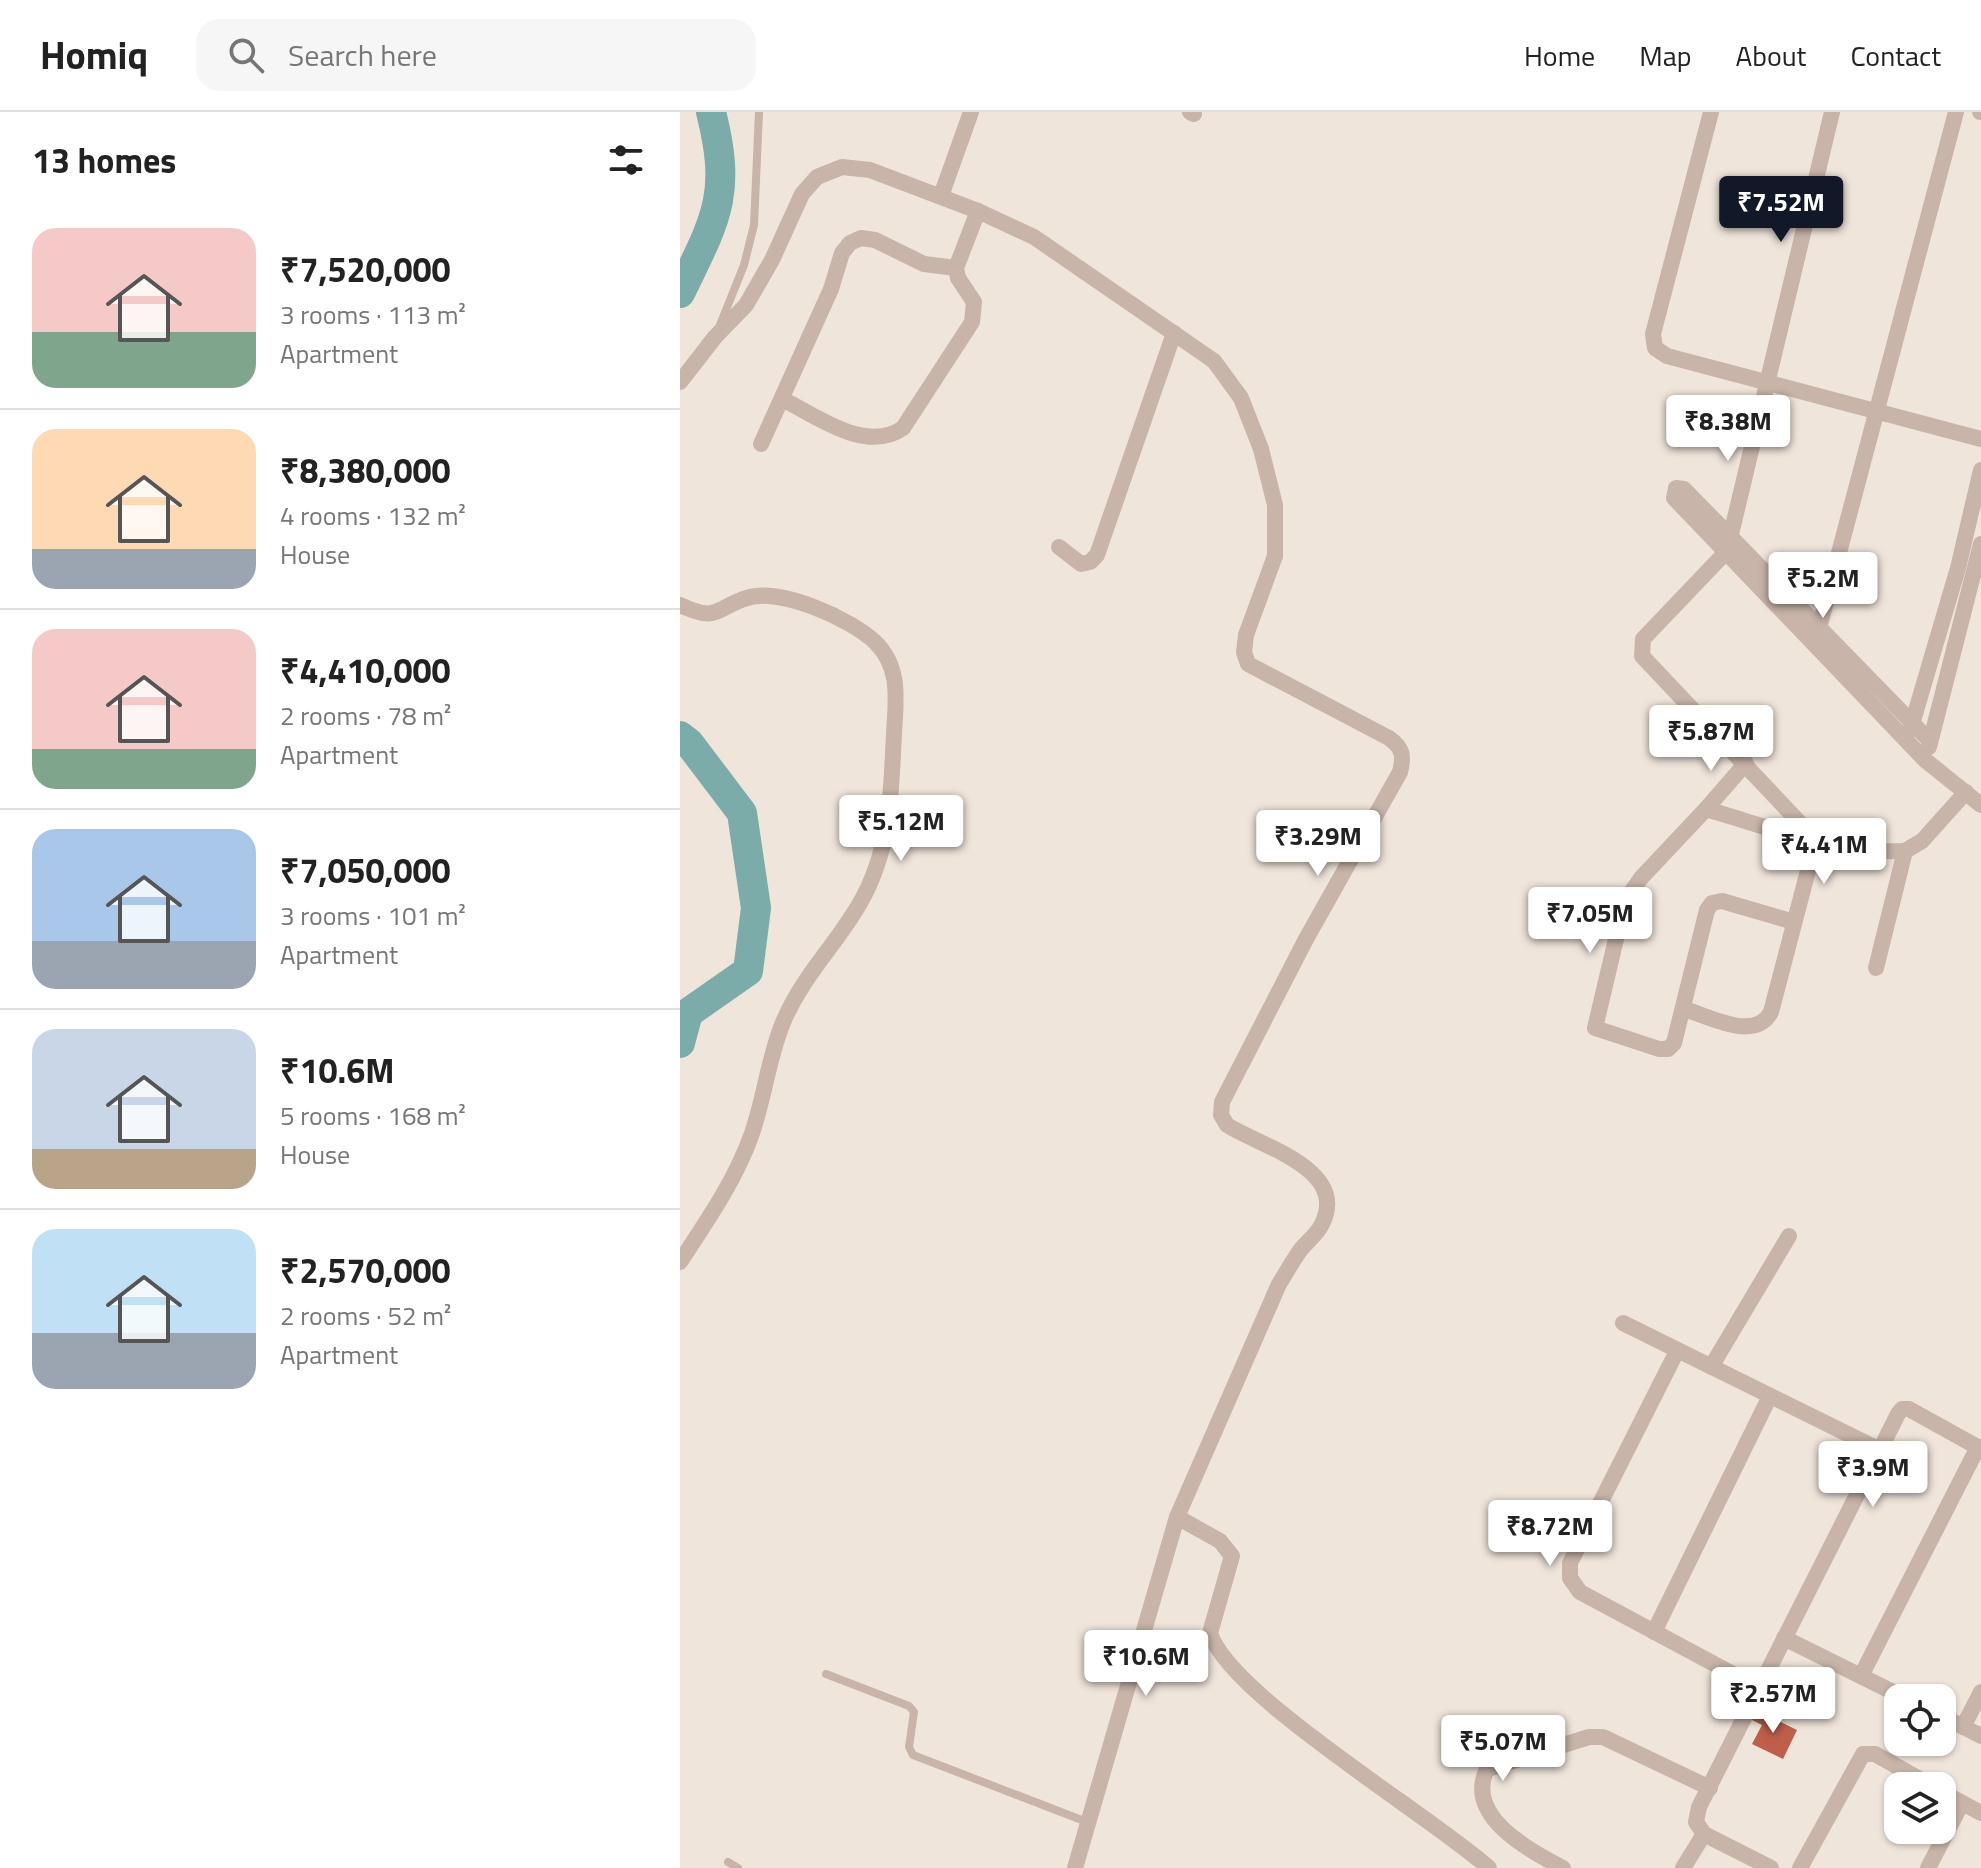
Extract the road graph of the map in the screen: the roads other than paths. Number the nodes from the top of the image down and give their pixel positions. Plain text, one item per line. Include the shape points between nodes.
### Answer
1 (759, 112) edge
2 (971, 112) edge
3 (1711, 112) edge
4 (1832, 112) edge
5 (1956, 112) edge
6 (941, 196) junction
7 (978, 211) junction
8 (956, 268) junction
9 (1174, 333) junction
10 (715, 337) junction
11 (680, 382) edge
12 (1768, 385) junction
13 (782, 399) junction
14 (1875, 411) junction
15 (1981, 439) edge
16 (761, 444) dead end
17 (1981, 470) edge
18 (1729, 543) junction
19 (1981, 544) edge
20 (1059, 547) dead end
21 (1971, 571) edge
22 (680, 605) edge
23 (1817, 633) junction
24 (1912, 723) junction
25 (1907, 740) junction
26 (1930, 741) junction
27 (1925, 760) junction
28 (1746, 763) junction
29 (1966, 792) junction
30 (1981, 805) edge
31 (1706, 809) junction
32 (1816, 840) junction
33 (1905, 851) junction
34 (1794, 922) junction
35 (1876, 968) dead end
36 (1684, 1009) junction
37 (1789, 1236) dead end
38 (680, 1262) edge
39 (1623, 1323) dead end
40 (1677, 1351) junction
41 (1711, 1367) junction
42 (1770, 1396) junction
43 (1980, 1448) edge
44 (1880, 1450) junction
45 (1177, 1517) junction
46 (1654, 1632) junction
47 (1784, 1638) junction
48 (826, 1674) dead end
49 (1861, 1676) junction
50 (1759, 1688) junction
51 (1884, 1688) edge
52 (1981, 1692) edge
53 (1956, 1723) edge
54 (1963, 1727) junction
55 (1981, 1736) edge
56 (1907, 1772) edge
57 (1710, 1788) junction
58 (1956, 1800) edge
59 (1962, 1803) junction
60 (1981, 1813) edge
61 (1087, 1822) junction
62 (1704, 1834) junction
63 (728, 1862) dead end
64 (738, 1868) edge
65 (1075, 1868) edge
66 (1489, 1868) edge
67 (1563, 1868) edge
68 (1683, 1868) edge
69 (1771, 1868) edge
70 (1800, 1868) edge
71 (1928, 1868) edge

1 - 10 lane via 754,225
2 - 6 street
3 - 12 street via 1653,334 1655,348
4 - 12 street
5 - 14 street
6 - 7 street
6 - 10 street via 870,170 842,167 817,177 802,194 746,305
7 - 8 street
7 - 9 street via 1034,237
8 - 13 street via 924,264 875,240 850,243
8 - 13 street via 974,302 972,322 903,428 890,437 871,439
9 - 20 street via 1097,555 1081,564
9 - 45 street via 1214,361 1241,398 1275,505 1275,556 1246,635 1248,664 1389,738 1400,746 1404,759 1222,1102 1227,1125 1313,1171 1325,1185 1328,1203 1316,1234 1279,1284
10 - 11 street
12 - 14 street
12 - 18 street
13 - 16 street
14 - 15 street
14 - 23 street
17 - 21 street
18 - 23 street
18 - 28 street via 1640,648
19 - 21 street
21 - 24 street
21 - 26 street
22 - 38 street via 719,613 748,597 769,596 815,608 851,623 876,643 892,665 896,690 890,815 880,862 860,904 798,989 781,1027 751,1137
23 - 24 street
23 - 25 street
24 - 25 street
24 - 26 street
25 - 27 street
26 - 27 street
27 - 29 street
28 - 31 street
28 - 32 street
29 - 30 street
29 - 33 street via 1922,841
31 - 32 street
31 - 36 street via 1625,901 1595,1028 1668,1049
32 - 33 street
32 - 34 street
33 - 35 street
34 - 36 street via 1765,1023 1745,1027
34 - 36 street via 1722,901 1712,903
37 - 41 street
39 - 40 street
40 - 41 street
40 - 46 street via 1570,1563 1570,1578 1580,1592
41 - 42 street
42 - 44 street
42 - 46 street
43 - 44 street via 1902,1409
43 - 49 street
44 - 47 street
45 - 61 street
45 - 66 street via 1220,1541 1232,1556 1210,1633 1220,1654 1266,1700
46 - 50 street
47 - 49 street
47 - 50 street
48 - 61 lane via 909,1706 914,1712 909,1747 913,1755
49 - 51 street
50 - 57 street
52 - 54 street
53 - 54 street
54 - 55 street
56 - 70 street via 1875,1754 1863,1754
57 - 62 street via 1696,1822
57 - 67 street via 1603,1737 1487,1769 1482,1790 1504,1832
58 - 59 street
59 - 60 street
59 - 71 street
61 - 65 street
62 - 68 street
62 - 69 street
63 - 64 lane

